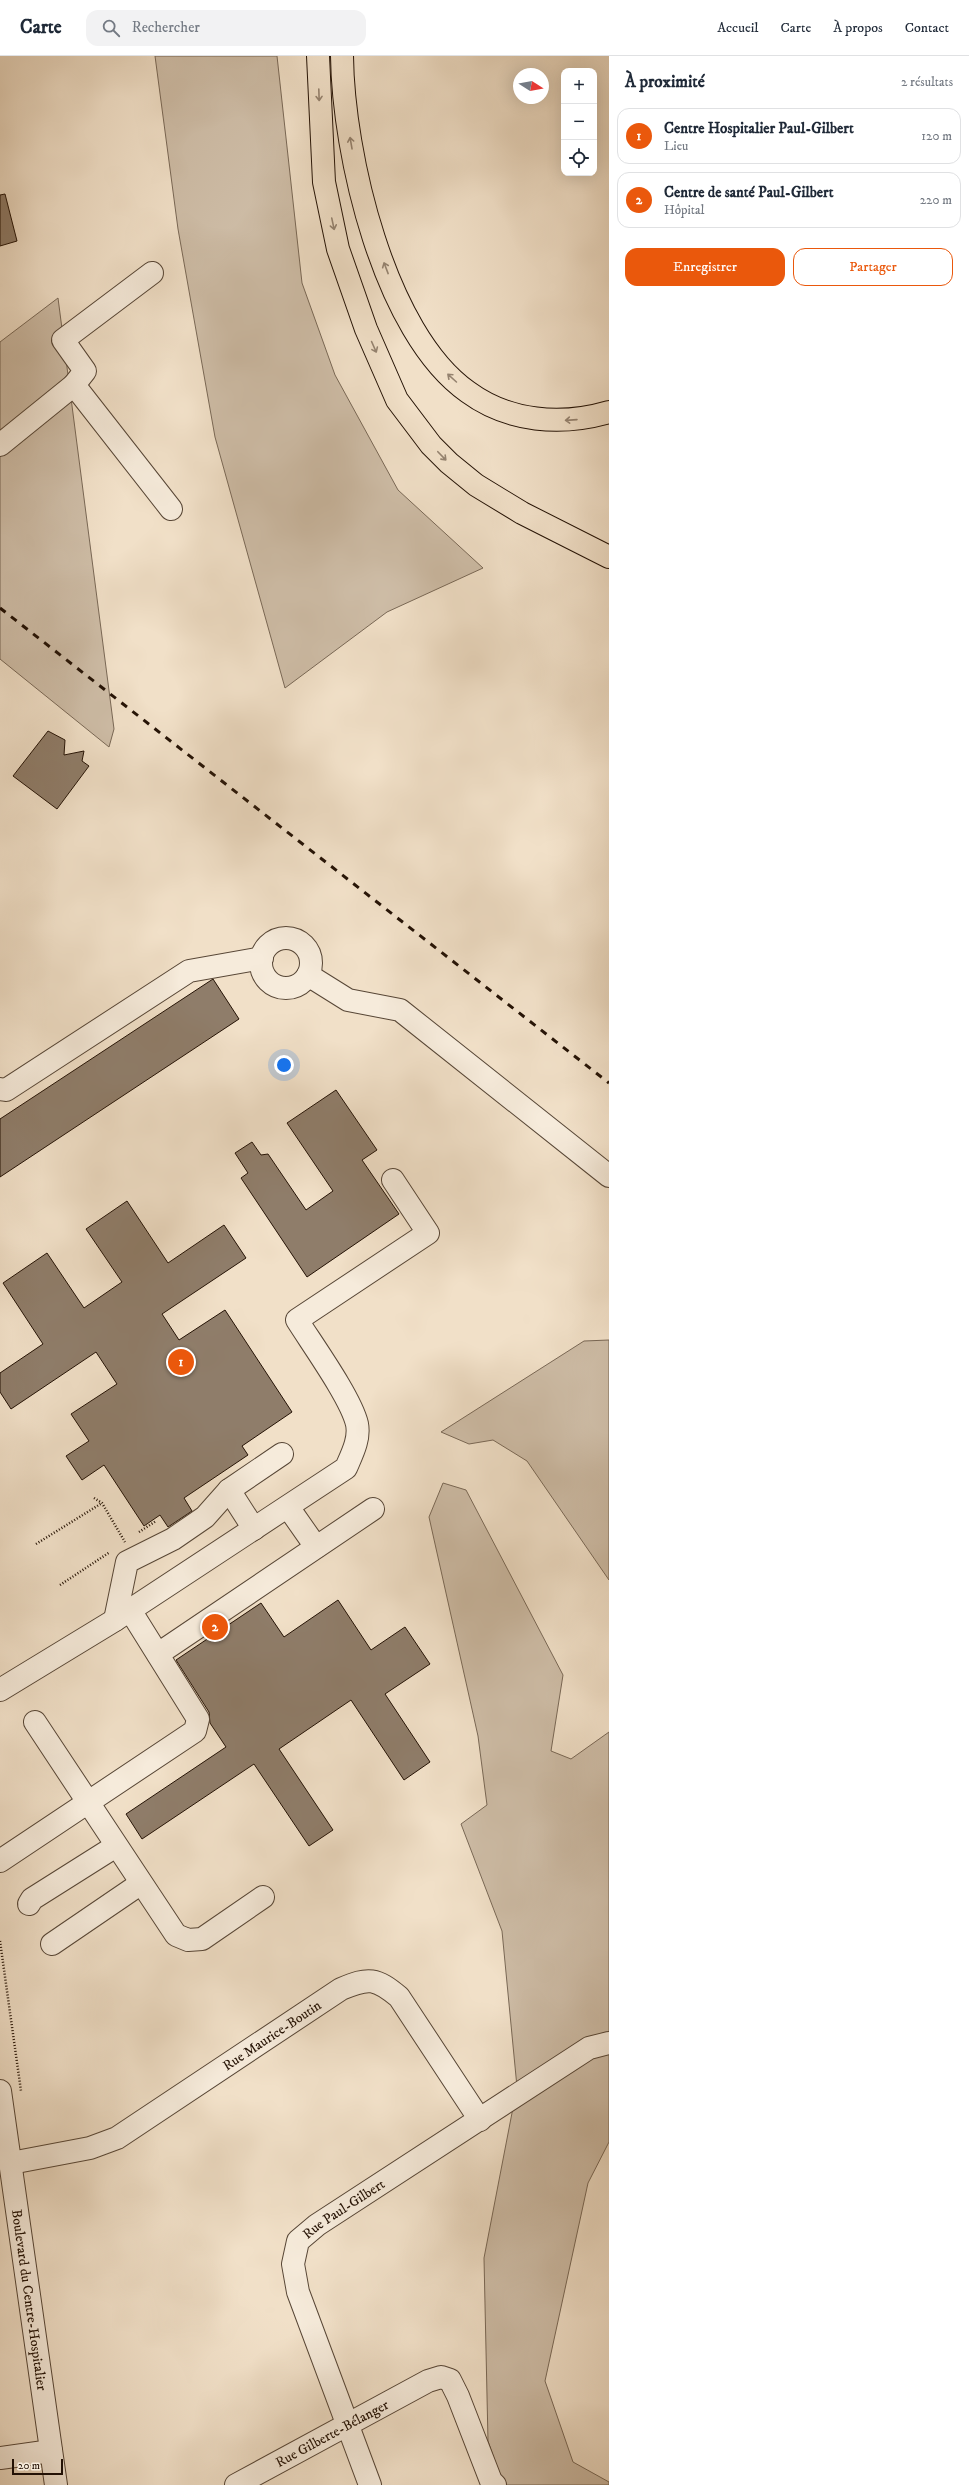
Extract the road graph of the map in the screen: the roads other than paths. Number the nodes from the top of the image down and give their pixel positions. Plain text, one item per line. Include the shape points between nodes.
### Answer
1 (318, 56) edge
2 (342, 56) edge
3 (152, 273) dead end
4 (74, 385) junction
5 (609, 412) edge
6 (0, 445) edge
7 (171, 509) dead end
8 (609, 557) edge
9 (262, 958) junction
10 (308, 975) junction
11 (0, 1089) edge
12 (609, 1176) edge
13 (393, 1180) dead end
14 (282, 1454) dead end
15 (229, 1490) junction
16 (288, 1507) junction
17 (373, 1509) dead end
18 (254, 1529) junction
19 (316, 1547) junction
20 (123, 1615) junction
21 (158, 1654) junction
22 (0, 1690) edge
23 (34, 1722) dead end
24 (87, 1804) junction
25 (116, 1846) junction
26 (0, 1861) edge
27 (140, 1884) junction
28 (263, 1897) dead end
29 (29, 1904) dead end
30 (52, 1944) dead end
31 (609, 2043) edge
32 (10, 2094) edge
33 (480, 2120) junction
34 (11, 2163) junction
35 (347, 2424) junction
36 (51, 2451) junction
37 (0, 2458) edge
38 (56, 2485) edge
39 (236, 2485) edge
40 (370, 2485) edge
41 (495, 2485) edge

1 -> 8 highway via 324,182 338,249 366,329 397,400 431,445 448,463 476,485 522,513
5 -> 2 highway via 586,419 528,418 500,409 468,392 440,367 420,339 394,290 368,220 350,142
3 - 4 street via 63,340 85,371
4 - 6 street
4 - 7 street
9 - 10 street via 262,970 266,977 278,986 293,987 300,984
9 - 10 street via 273,942 288,938 295,940 302,944 310,957
9 - 11 street via 189,971 6,1090
10 - 12 street via 348,1000 400,1010
13 - 16 street via 428,1233 297,1320 344,1396 357,1424 356,1446 346,1468
14 - 15 street
15 - 18 street
15 - 20 street via 205,1517 173,1539 121,1550
16 - 18 street
16 - 19 street
17 - 19 street
18 - 20 street
19 - 21 street
20 - 21 street
20 - 22 street
21 - 24 street via 198,1719 195,1732
23 - 24 street
24 - 25 street
24 - 26 street
25 - 27 street
25 - 29 street via 32,1899
27 - 28 street via 176,1935 188,1940 202,1938
27 - 30 street
31 - 33 street, Rue Paul-Gilbert via 589,2048
32 - 34 street, Boulevard du Centre-Hospitalier
33 - 34 street, Rue Maurice-Boutin via 399,1997 382,1983 361,1981 341,1989 117,2138 90,2148
33 - 35 street, Rue Paul-Gilbert via 317,2225 298,2241 293,2264 298,2292
34 - 36 street, Boulevard du Centre-Hospitalier
35 - 39 street, Rue Gilberte-Bélanger
35 - 40 street, Rue Paul-Gilbert
35 - 41 street, Rue Gilberte-Bélanger via 428,2381 440,2377 450,2380 491,2481
36 - 37 street
36 - 38 street, Boulevard du Centre-Hospitalier

